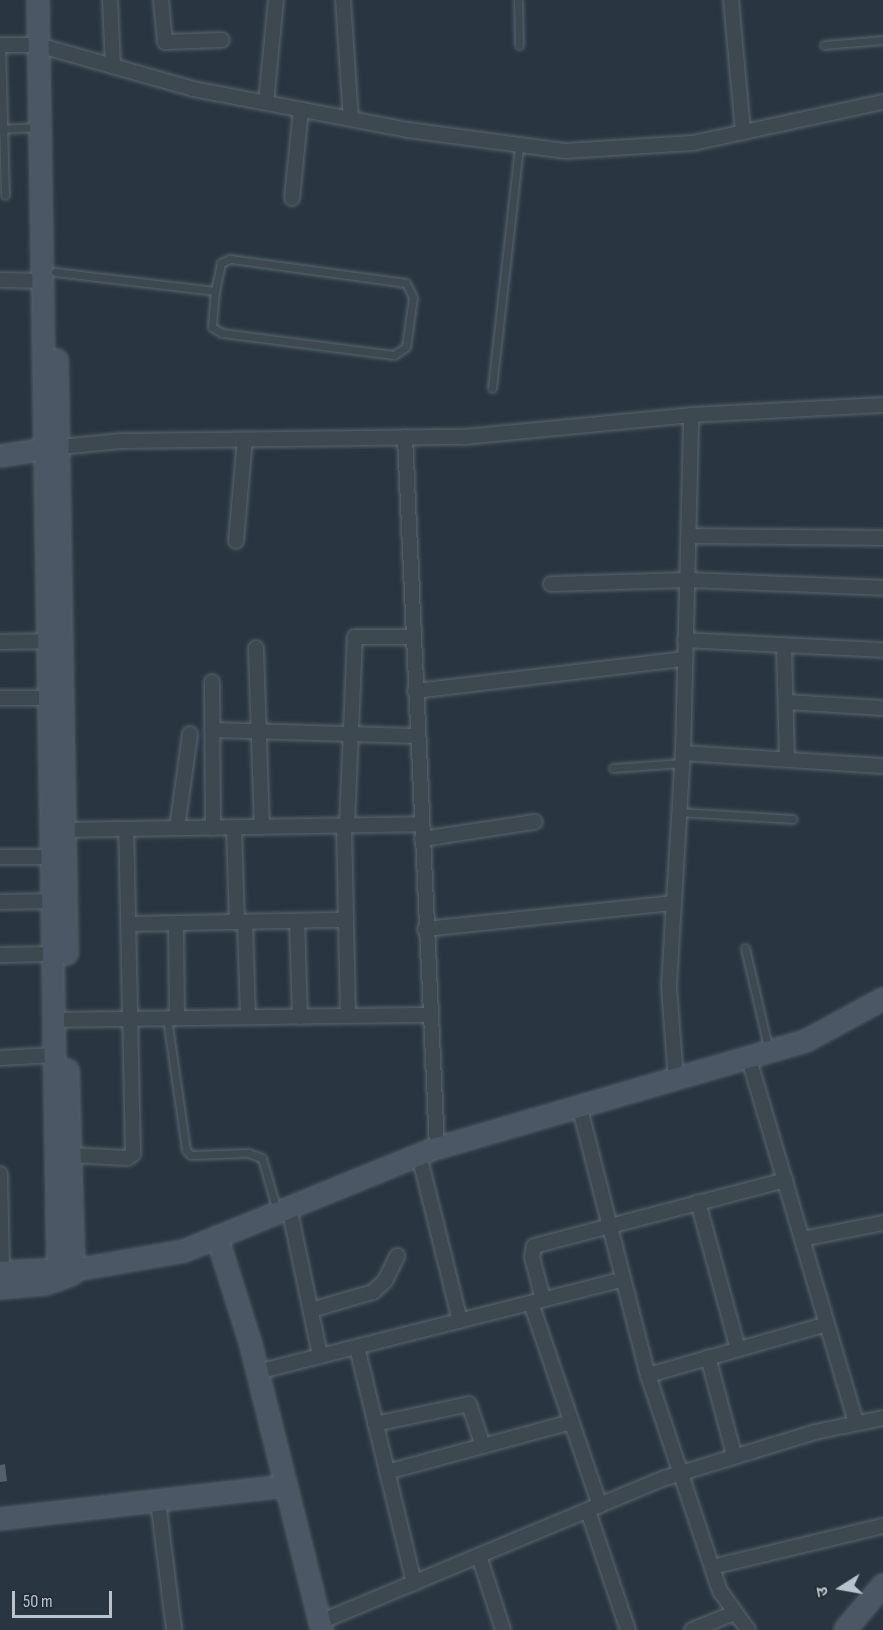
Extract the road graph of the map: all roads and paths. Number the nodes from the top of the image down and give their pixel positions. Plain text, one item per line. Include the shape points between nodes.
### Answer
1 (38, 0) edge
2 (49, 0) edge
3 (110, 0) edge
4 (161, 0) edge
5 (276, 0) edge
6 (343, 0) edge
7 (518, 0) edge
8 (731, 0) edge
9 (222, 40) dead end
10 (883, 40) edge
11 (0, 45) edge
12 (519, 45) dead end
13 (824, 45) dead end
14 (44, 47) junction
15 (113, 66) junction
16 (266, 103) junction
17 (882, 104) edge
18 (301, 110) junction
19 (351, 119) junction
20 (39, 127) junction
21 (2, 129) edge
22 (743, 132) junction
23 (519, 147) junction
24 (2, 154) edge
25 (5, 195) dead end
26 (292, 198) dead end
27 (49, 276) junction
28 (0, 280) edge
29 (215, 291) junction
30 (492, 388) dead end
31 (883, 405) edge
32 (692, 415) junction
33 (405, 437) junction
34 (245, 439) junction
35 (53, 448) junction
36 (0, 456) edge
37 (691, 536) junction
38 (883, 538) edge
39 (236, 541) dead end
40 (688, 580) junction
41 (551, 584) dead end
42 (883, 588) edge
43 (413, 637) junction
44 (685, 640) junction
45 (57, 641) junction
46 (0, 642) edge
47 (784, 645) junction
48 (256, 648) dead end
49 (883, 650) edge
50 (684, 659) junction
51 (212, 682) dead end
52 (415, 691) junction
53 (0, 698) edge
54 (51, 698) junction
55 (786, 702) junction
56 (883, 708) edge
57 (212, 730) junction
58 (259, 731) junction
59 (348, 733) junction
60 (190, 734) dead end
61 (417, 736) junction
62 (682, 758) junction
63 (787, 759) junction
64 (883, 766) edge
65 (613, 768) dead end
66 (678, 812) junction
67 (793, 819) dead end
68 (535, 822) dead end
69 (421, 824) junction
70 (346, 825) junction
71 (234, 827) junction
72 (262, 827) junction
73 (177, 828) junction
74 (213, 828) junction
75 (126, 829) junction
76 (59, 830) junction
77 (422, 839) junction
78 (0, 857) edge
79 (53, 857) junction
80 (53, 901) junction
81 (0, 902) edge
82 (672, 903) junction
83 (346, 920) junction
84 (297, 921) junction
85 (241, 922) junction
86 (176, 923) junction
87 (129, 924) junction
88 (425, 929) junction
89 (745, 948) dead end
90 (53, 954) junction
91 (0, 955) edge
92 (883, 999) edge
93 (429, 1015) junction
94 (348, 1016) junction
95 (248, 1017) junction
96 (300, 1017) junction
97 (172, 1018) junction
98 (130, 1019) junction
99 (60, 1020) junction
100 (770, 1053) junction
101 (54, 1055) junction
102 (0, 1058) edge
103 (749, 1059) junction
104 (676, 1080) junction
105 (579, 1105) junction
106 (428, 1152) junction
107 (69, 1155) junction
108 (0, 1174) edge
109 (785, 1180) junction
110 (698, 1202) junction
111 (283, 1210) junction
112 (883, 1224) edge
113 (609, 1225) junction
114 (217, 1237) junction
115 (802, 1239) junction
116 (397, 1256) dead end
117 (70, 1271) junction
118 (1, 1277) edge
119 (621, 1280) junction
120 (537, 1301) junction
121 (311, 1310) junction
122 (460, 1321) junction
123 (827, 1324) junction
124 (357, 1347) junction
125 (738, 1348) junction
126 (320, 1356) junction
127 (708, 1357) junction
128 (257, 1372) junction
129 (648, 1375) junction
130 (883, 1418) edge
131 (571, 1422) junction
132 (856, 1423) junction
133 (375, 1424) junction
134 (483, 1446) junction
135 (734, 1455) junction
136 (387, 1472) junction
137 (680, 1473) junction
138 (286, 1486) junction
139 (158, 1501) junction
140 (594, 1508) junction
141 (0, 1519) edge
142 (883, 1526) edge
143 (479, 1556) junction
144 (712, 1567) junction
145 (414, 1583) junction
146 (883, 1584) edge
147 (732, 1614) junction
148 (321, 1626) edge
149 (174, 1630) edge
150 (503, 1630) edge
151 (628, 1630) edge
152 (692, 1630) edge
153 (748, 1630) edge
154 (845, 1630) edge

1 - 14 street
2 - 14 street
3 - 15 street
4 - 9 street via 165,42
5 - 16 street
6 - 19 street
7 - 12 lane
8 - 22 street
10 - 13 lane
11 - 14 street
11 - 21 lane
14 - 15 street
14 - 20 street
14 - 27 street
15 - 16 street
16 - 18 street
17 - 22 street
18 - 19 street
18 - 26 street
19 - 23 street
20 - 21 lane
20 - 27 street
21 - 24 lane
22 - 23 street via 635,150
23 - 30 lane
24 - 25 lane
27 - 28 street
27 - 29 lane
27 - 35 street
29 - 29 lane via 212,327 222,333 394,355 406,347 413,297 406,282 230,259 221,263
31 - 32 street
32 - 33 street via 464,438
32 - 37 street
33 - 34 street
33 - 43 street
34 - 35 street
34 - 39 street
35 - 36 street
35 - 45 street
37 - 38 street
37 - 40 street
40 - 41 street
40 - 42 street
40 - 44 street
43 - 52 street
43 - 59 street via 354,637
44 - 47 street
44 - 50 street
45 - 46 street
45 - 54 street
45 - 76 street
47 - 49 street
47 - 55 street
48 - 58 street
50 - 52 street
50 - 62 street
51 - 57 street
52 - 61 street
53 - 54 street
54 - 76 street
55 - 56 street
55 - 63 street
57 - 58 street
57 - 74 street
58 - 59 street
58 - 72 street
59 - 61 street
59 - 70 street
60 - 73 street
61 - 69 street
62 - 63 street
62 - 65 lane
62 - 66 street
63 - 64 street
66 - 67 lane
66 - 82 street
68 - 77 street
69 - 70 street
69 - 77 street
70 - 72 street
70 - 83 street
71 - 72 street
71 - 74 street
71 - 85 street
73 - 74 street
73 - 75 street
75 - 76 street
75 - 87 street
76 - 79 street
76 - 99 street
77 - 88 street
78 - 79 street
79 - 80 street
80 - 81 street
80 - 90 street
82 - 88 street
82 - 104 street via 669,987
83 - 84 street
83 - 94 street
84 - 85 street
84 - 96 street
85 - 86 street
85 - 95 street
86 - 87 street
86 - 97 street
87 - 98 street
88 - 93 street
89 - 100 lane
90 - 91 street
90 - 99 street
92 - 100 street via 806,1041
93 - 94 street
93 - 106 street
94 - 96 street
95 - 96 street
95 - 97 street
97 - 98 street
97 - 111 lane via 186,1150 191,1155 248,1153 262,1158
98 - 99 street
98 - 107 street via 133,1154 126,1158
99 - 101 street
99 - 107 street
100 - 103 street
101 - 102 street
101 - 117 street
103 - 104 street
103 - 109 street
104 - 105 street
105 - 106 street
105 - 113 street
106 - 111 street
106 - 122 street
107 - 117 street
108 - 118 street
109 - 110 street
109 - 115 street
110 - 113 street
110 - 125 street
111 - 114 street
111 - 121 street
112 - 115 street
113 - 119 street
113 - 120 street via 534,1246
114 - 117 street via 166,1256
114 - 128 street
115 - 123 street
116 - 121 street via 385,1281 373,1292
117 - 118 street
119 - 120 street
119 - 129 street
120 - 122 street
120 - 131 street
121 - 126 street
122 - 124 street
123 - 125 street
123 - 132 street
124 - 126 street
124 - 133 street
125 - 127 street
126 - 128 street
127 - 129 street
127 - 135 street
128 - 138 street
129 - 137 street
130 - 132 street
131 - 134 street
131 - 140 street
132 - 135 street
133 - 134 street via 469,1404
133 - 136 street
134 - 136 street
135 - 137 street
136 - 145 street
137 - 140 street
137 - 144 street
138 - 139 street
138 - 148 street
139 - 141 street
139 - 149 street
140 - 143 street
140 - 151 street
142 - 144 street
143 - 145 street
143 - 150 street
144 - 147 street
145 - 148 street
146 - 154 street
147 - 152 street
147 - 153 street

